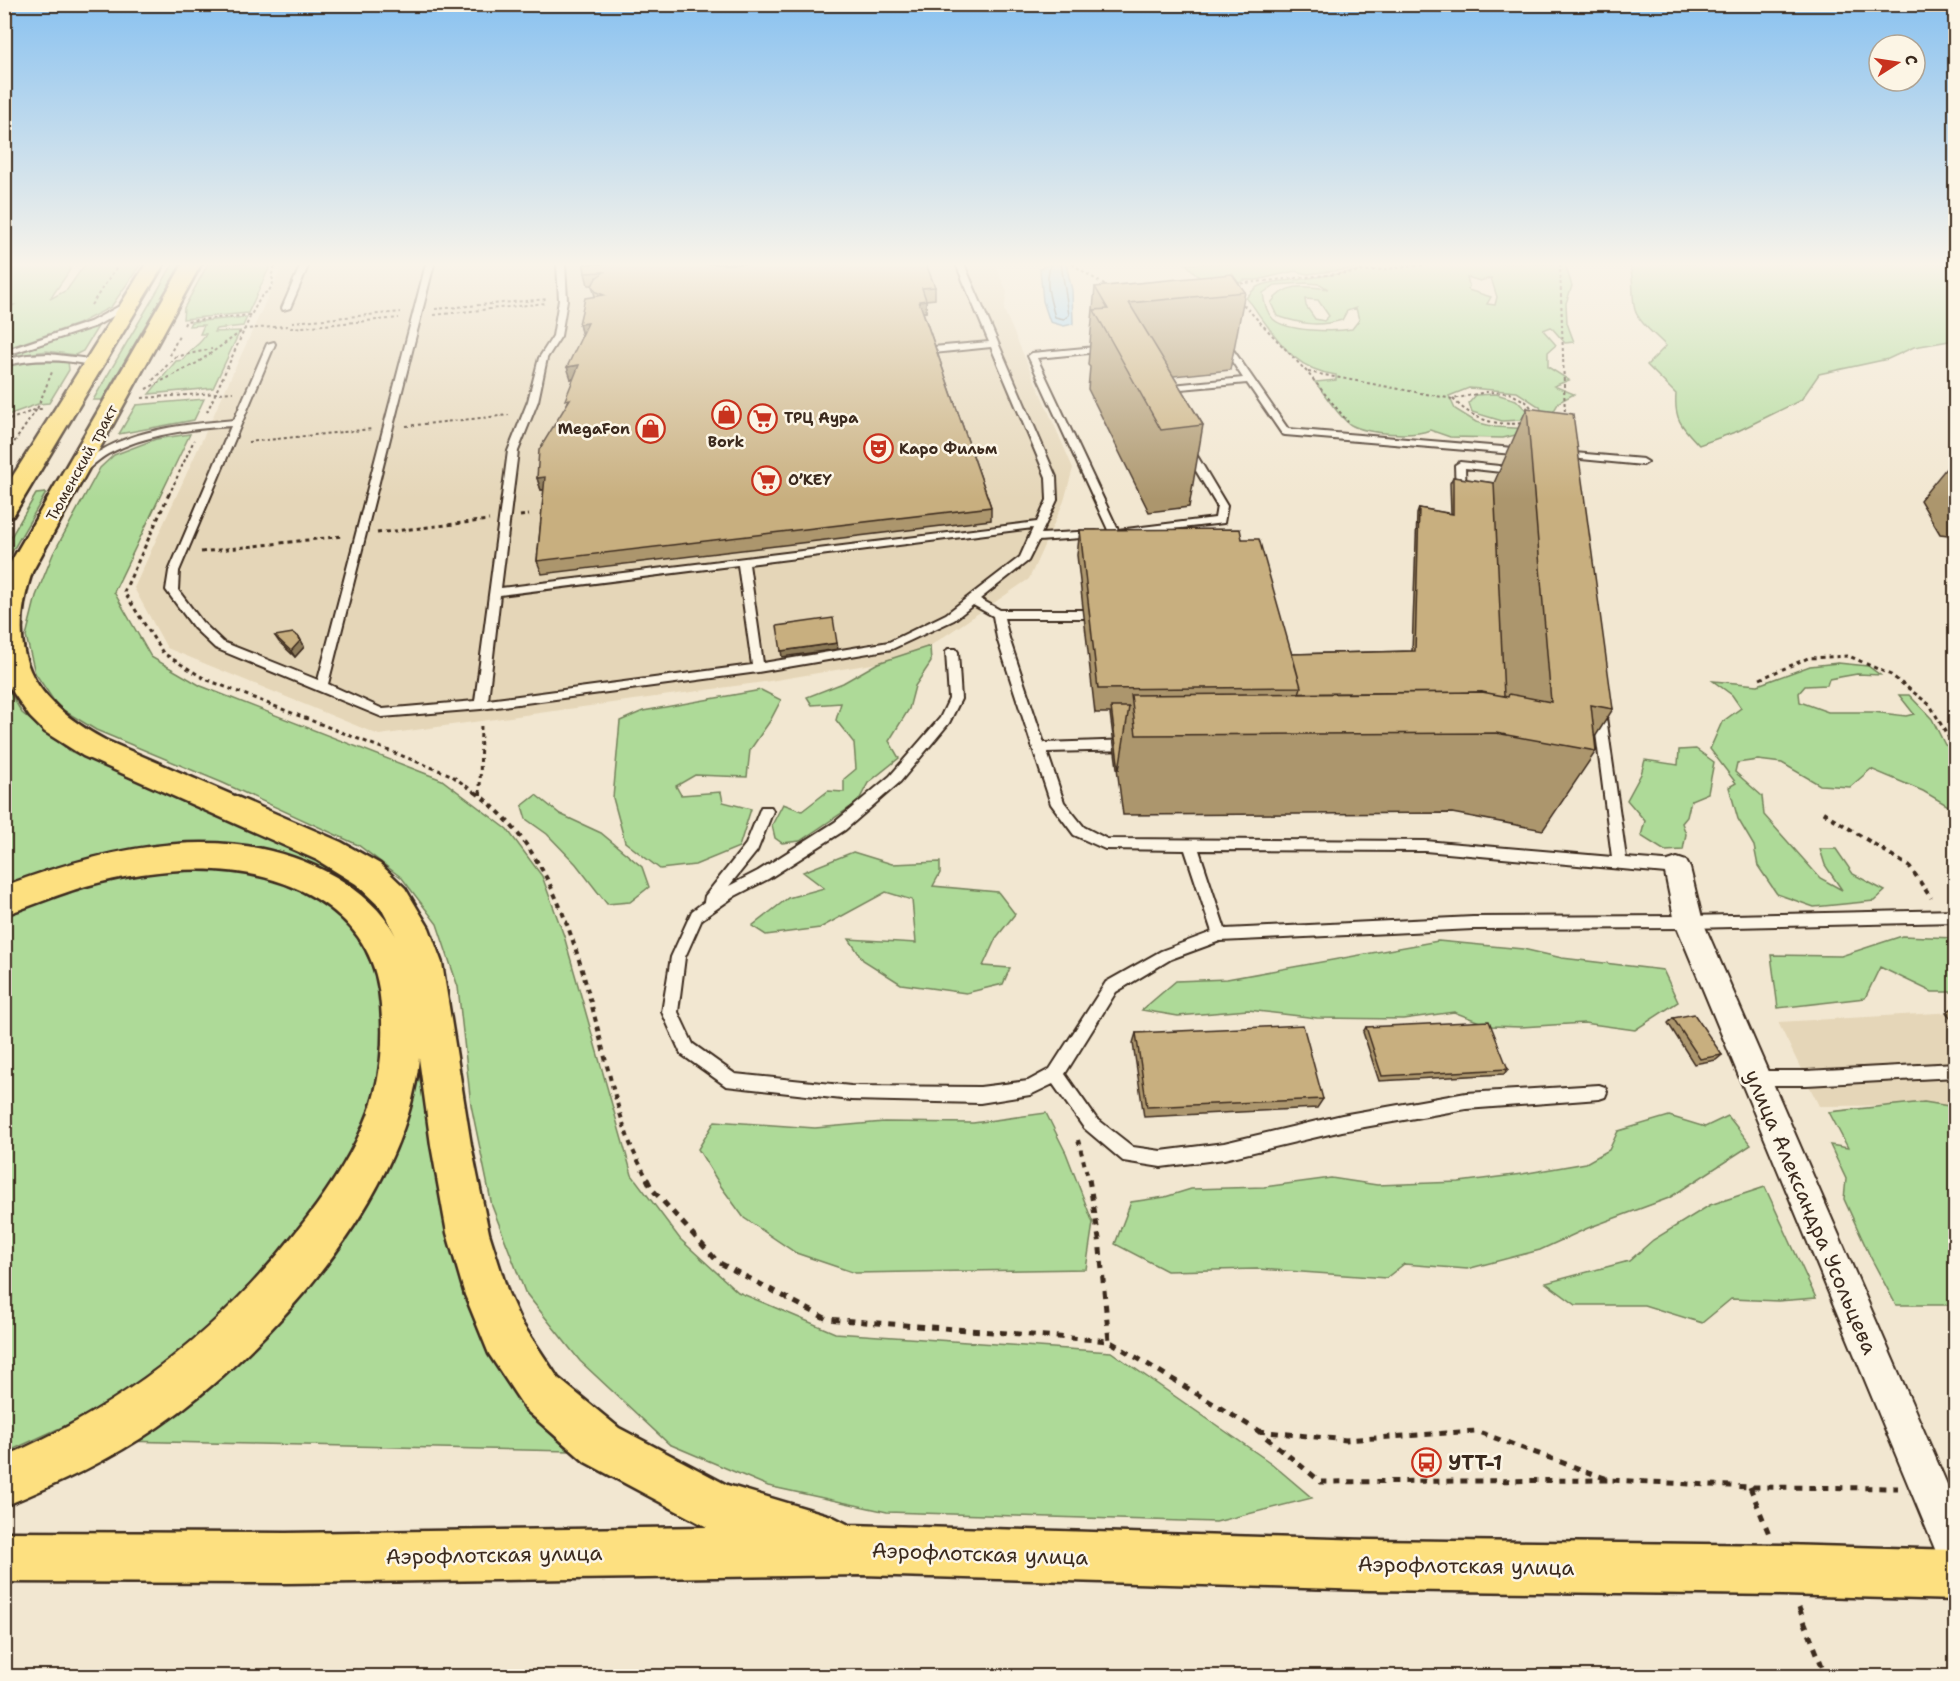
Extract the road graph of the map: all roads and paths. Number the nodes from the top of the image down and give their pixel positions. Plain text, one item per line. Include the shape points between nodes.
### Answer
1 (38, 342) edge
2 (107, 342) edge
3 (149, 342) edge
4 (176, 342) edge
5 (224, 342) edge
6 (239, 342) edge
7 (410, 342) edge
8 (553, 342) edge
9 (1223, 342) edge
10 (1279, 342) edge
11 (1565, 342) edge
12 (271, 344) edge
13 (994, 344) joint
14 (216, 348) junction
15 (1111, 348) edge
16 (933, 350) edge
17 (4, 354) edge
18 (175, 357) junction
19 (4, 363) edge
20 (94, 363) junction
21 (1307, 372) junction
22 (1250, 380) junction
23 (146, 390) junction
24 (142, 398) dead end
25 (1159, 399) edge
26 (1453, 399) junction
27 (37, 410) dead end
28 (1532, 417) edge
29 (4, 422) edge
30 (1530, 422) edge
31 (237, 423) junction
32 (201, 426) junction
33 (1180, 435) edge
34 (1360, 437) junction
35 (1533, 453) edge
36 (1556, 455) edge
37 (1572, 460) junction
38 (1643, 462) dead end
39 (1530, 472) edge
40 (76, 474) junction
41 (4, 511) edge
42 (1461, 513) edge
43 (1042, 524) junction
44 (1114, 532) junction
45 (1036, 538) junction
46 (743, 560) junction
47 (12, 585) edge
48 (495, 592) junction
49 (972, 600) junction
50 (998, 614) junction
51 (1084, 614) edge
52 (952, 652) dead end
53 (758, 668) junction
54 (1760, 679) dead end
55 (322, 686) junction
56 (1598, 699) edge
57 (481, 705) junction
58 (1134, 742) edge
59 (1956, 742) edge
60 (1038, 748) junction
61 (480, 796) junction
62 (766, 811) dead end
63 (1823, 812) dead end
64 (1191, 846) junction
65 (1620, 862) junction
66 (1677, 868) joint
67 (4, 901) edge
68 (697, 915) junction
69 (1949, 916) edge
70 (1689, 922) junction
71 (1220, 935) junction
72 (1956, 1070) edge
73 (1056, 1074) junction
74 (1753, 1078) junction
75 (1599, 1092) dead end
76 (1074, 1130) dead end
77 (1109, 1341) junction
78 (1257, 1431) junction
79 (1610, 1480) junction
80 (4, 1482) edge
81 (1930, 1489) junction
82 (862, 1550) junction
83 (1956, 1552) edge
84 (4, 1557) edge
85 (1956, 1575) edge

1 - 17 lane
2 - 20 main road
3 - 40 main road, Тюменский тракт
4 - 18 path via 170,354
5 - 14 path
6 - 32 path
7 - 55 lane
8 - 48 lane via 543,358 533,401 513,451
9 - 22 lane
10 - 21 path
11 - 37 path
12 - 31 lane
13 - 16 lane
13 - 43 lane via 1051,477 1052,500
14 - 18 path
14 - 23 path via 197,363
15 - 44 lane via 1032,356
18 - 23 path
19 - 20 lane via 41,355
20 - 41 main road
21 - 26 path
21 - 34 path
22 - 25 lane via 1154,390
22 - 34 lane via 1286,432
23 - 24 path
26 - 28 path via 1466,394 1509,393 1528,401 1534,411
26 - 30 path via 1462,410 1484,422 1507,426
27 - 29 path
31 - 32 lane
31 - 55 lane via 174,571 172,590 219,645
32 - 40 lane via 126,443 104,453
32 - 61 path via 124,592 163,653 205,679 451,775
33 - 44 lane via 1222,506 1221,527
34 - 35 lane
36 - 37 lane
37 - 38 lane
39 - 42 lane via 1460,465
40 - 47 main road, Тюменский тракт
43 - 45 lane
43 - 46 lane
44 - 45 lane
45 - 49 lane via 1024,559
46 - 48 lane
46 - 53 lane
47 - 82 main road, Тюменский тракт via 6,649 25,697 44,718 74,739 329,851 368,874 393,898 424,963 468,1233 505,1338 542,1394 602,1445 718,1508
48 - 57 lane
49 - 50 lane
49 - 53 lane via 950,617 892,645
50 - 51 lane
50 - 60 lane
52 - 68 lane via 955,699 945,720 895,778 840,826
53 - 57 lane
54 - 59 path via 1808,658 1849,656 1891,675 1930,705 1950,740
55 - 57 lane via 382,713
56 - 65 lane
57 - 61 path
58 - 60 lane
60 - 64 lane via 1058,804 1079,831 1105,844
61 - 77 path via 512,825 546,873 570,932 627,1137 652,1189 718,1262 827,1319
62 - 68 lane via 752,847
63 - 69 path via 1910,867
64 - 65 lane via 1425,846
64 - 71 lane
65 - 66 lane
66 - 70 street, улица Александра Усольцева
67 - 80 main road via 86,873 155,860 246,859 311,877 361,914 384,943 397,987 402,1043 391,1103 374,1146 338,1211 289,1280 226,1344 140,1411 69,1454
68 - 73 lane via 678,957 670,1012 687,1049 732,1081 851,1093 980,1095 1030,1088
69 - 70 lane
70 - 71 lane via 1473,923
70 - 74 street, улица Александра Усольцева
71 - 73 lane via 1166,955 1111,987
72 - 74 lane
73 - 75 lane via 1090,1123 1129,1155 1161,1159 1224,1151 1342,1123 1466,1101
74 - 81 street, улица Александра Усольцева
76 - 77 path via 1101,1244
77 - 78 path
78 - 79 path via 1346,1440 1476,1431
78 - 79 path via 1321,1482
79 - 81 path via 1750,1487
81 - 83 street, улица Александра Усольцева
82 - 84 main road, Аэрофлотская улица via 286,1558
82 - 85 main road, Аэрофлотская улица via 1369,1565

